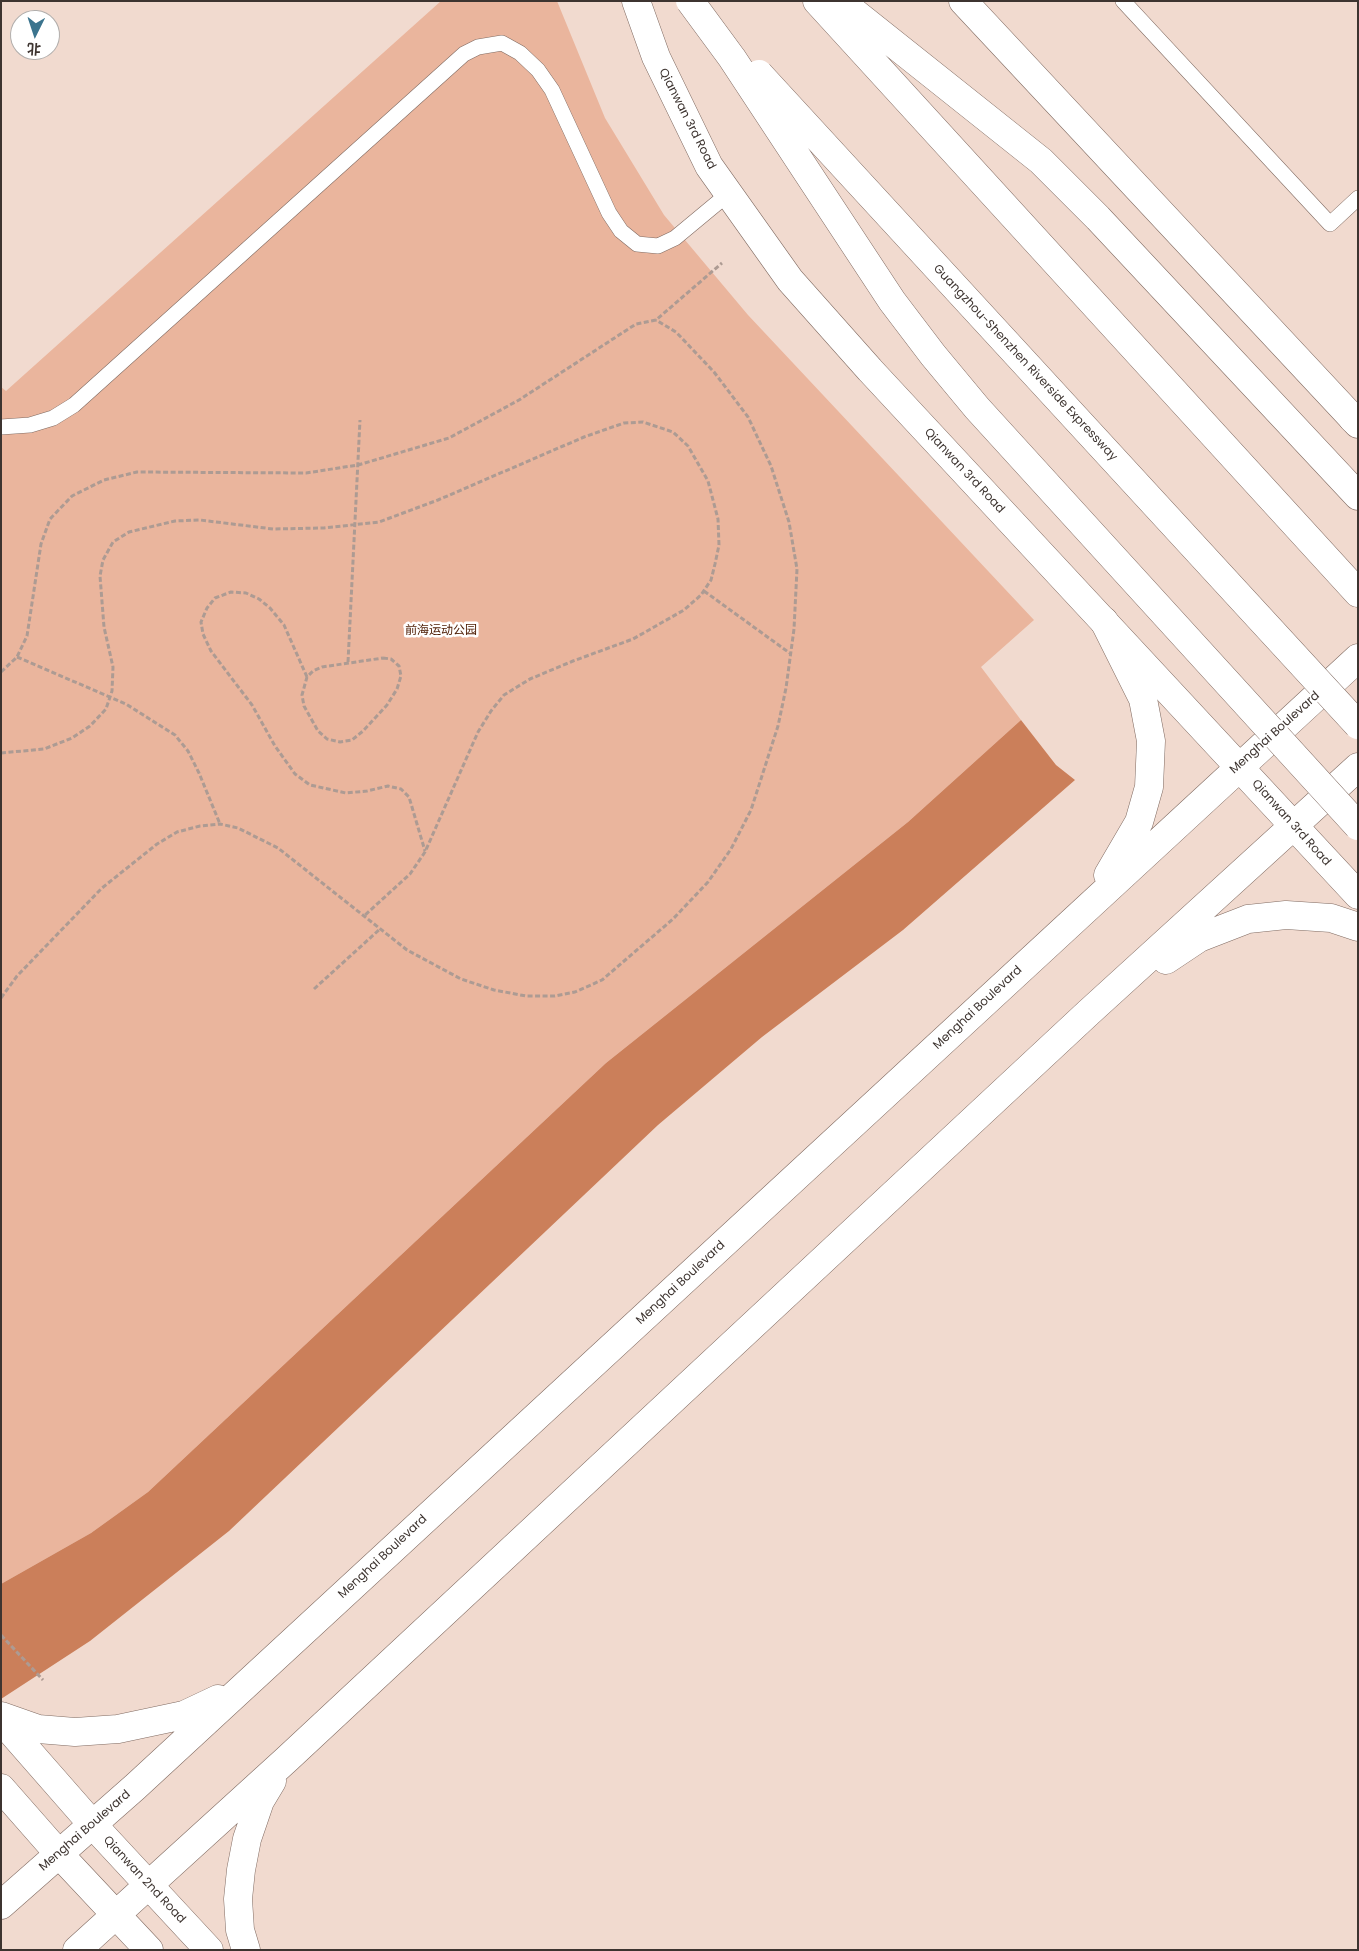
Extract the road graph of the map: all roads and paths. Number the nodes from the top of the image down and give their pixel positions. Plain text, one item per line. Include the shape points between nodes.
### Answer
1 (636, 1) edge
2 (691, 1) edge
3 (816, 1) edge
4 (840, 1) edge
5 (963, 1) edge
6 (1123, 1) edge
7 (728, 194) junction
8 (1358, 198) edge
9 (722, 264) dead end
10 (656, 320) junction
11 (360, 420) dead end
12 (1356, 422) edge
13 (1, 427) edge
14 (358, 465) junction
15 (1358, 496) edge
16 (355, 524) junction
17 (704, 591) junction
18 (1358, 593) edge
19 (1104, 621) junction
20 (791, 654) junction
21 (17, 657) junction
22 (1358, 658) edge
23 (348, 662) junction
24 (1, 672) edge
25 (307, 677) junction
26 (110, 697) junction
27 (1358, 725) edge
28 (1, 753) edge
29 (1239, 766) junction
30 (1358, 767) edge
31 (220, 824) junction
32 (1293, 826) junction
33 (1358, 826) edge
34 (425, 852) junction
35 (1358, 895) edge
36 (1089, 905) junction
37 (364, 916) junction
38 (1358, 927) edge
39 (380, 929) junction
40 (314, 989) dead end
41 (1, 998) edge
42 (1088, 1013) junction
43 (1, 1635) edge
44 (262, 1669) junction
45 (43, 1680) dead end
46 (1, 1716) edge
47 (1, 1720) edge
48 (286, 1760) junction
49 (1, 1788) edge
50 (93, 1825) junction
51 (59, 1854) junction
52 (149, 1885) junction
53 (1, 1905) edge
54 (116, 1914) junction
55 (77, 1950) edge
56 (149, 1950) edge
57 (208, 1950) edge
58 (246, 1950) edge

1 - 7 main road, Qianwan 3rd Road via 678,106 709,166
2 - 27 main road, Guangzhou-Shenzhen Riverside Expressway, bridge
2 - 33 main road, bridge via 892,301 933,355 976,408
3 - 18 main road
4 - 15 main road via 1041,161
5 - 12 main road
6 - 8 lane via 1330,224
7 - 13 lane via 675,238 658,246 637,244 609,213 552,90 538,70 520,53 502,43 478,47 464,54 74,405 52,418 30,425
7 - 19 main road, Qianwan 3rd Road via 790,280
9 - 10 path
10 - 14 path via 636,324 519,400 449,438
10 - 20 path via 676,332 714,372 748,417 771,466 789,522 797,569
11 - 14 path
14 - 16 path
14 - 21 path via 306,473 137,472 104,480 72,496 50,519 41,544 27,636
16 - 17 path via 379,522 438,500 624,422 643,422 673,432 688,446 708,481 718,519 719,546 711,580
16 - 23 path
16 - 26 path via 274,529 200,520 175,521 129,532 113,542 103,560 100,576 104,627 113,668
17 - 20 path
17 - 34 path via 684,610 633,639 564,664 504,695 478,732
19 - 29 main road, Qianwan 3rd Road
19 - 36 main road via 1143,699 1151,741 1149,787 1139,822
20 - 39 path via 778,726 765,768 751,810 730,848 708,882 672,919 602,980 575,992 555,996 526,996 494,990 436,967
21 - 24 path
21 - 26 path
22 - 29 main road, Menghai Boulevard
23 - 25 path via 313,671
23 - 25 path via 392,659 400,666 401,676 387,706 352,740 327,739 318,731 304,706 302,695
25 - 34 path via 284,625 259,599 246,593 230,592 215,598 207,608 201,622 211,651 252,705 295,774 310,785 346,792 388,786 401,789 409,798
26 - 28 path via 106,710 72,738 44,749
26 - 31 path via 175,735 196,765
29 - 32 main road, Qianwan 3rd Road
29 - 36 main road, Menghai Boulevard
30 - 32 main road
31 - 37 path via 247,832 278,848
31 - 41 path via 177,832 132,863 65,924 16,976
32 - 35 main road, Qianwan 3rd Road
32 - 42 main road
34 - 37 path via 410,874
36 - 44 main road, Menghai Boulevard
37 - 39 path
38 - 42 main road via 1331,918 1286,915 1248,919 1199,938
39 - 40 path
42 - 48 main road
43 - 45 path
44 - 46 main road via 219,1699 184,1715 118,1730 75,1732 38,1729
44 - 50 main road, Menghai Boulevard
47 - 50 main road, Qianwan 2nd Road
48 - 52 main road
48 - 58 main road via 260,1801 247,1839 238,1907
49 - 51 main road
50 - 51 main road, Menghai Boulevard
50 - 52 main road, Qianwan 2nd Road
51 - 53 main road, Menghai Boulevard
51 - 54 main road
52 - 54 main road
52 - 57 main road, Qianwan 2nd Road
54 - 55 main road
54 - 56 main road

